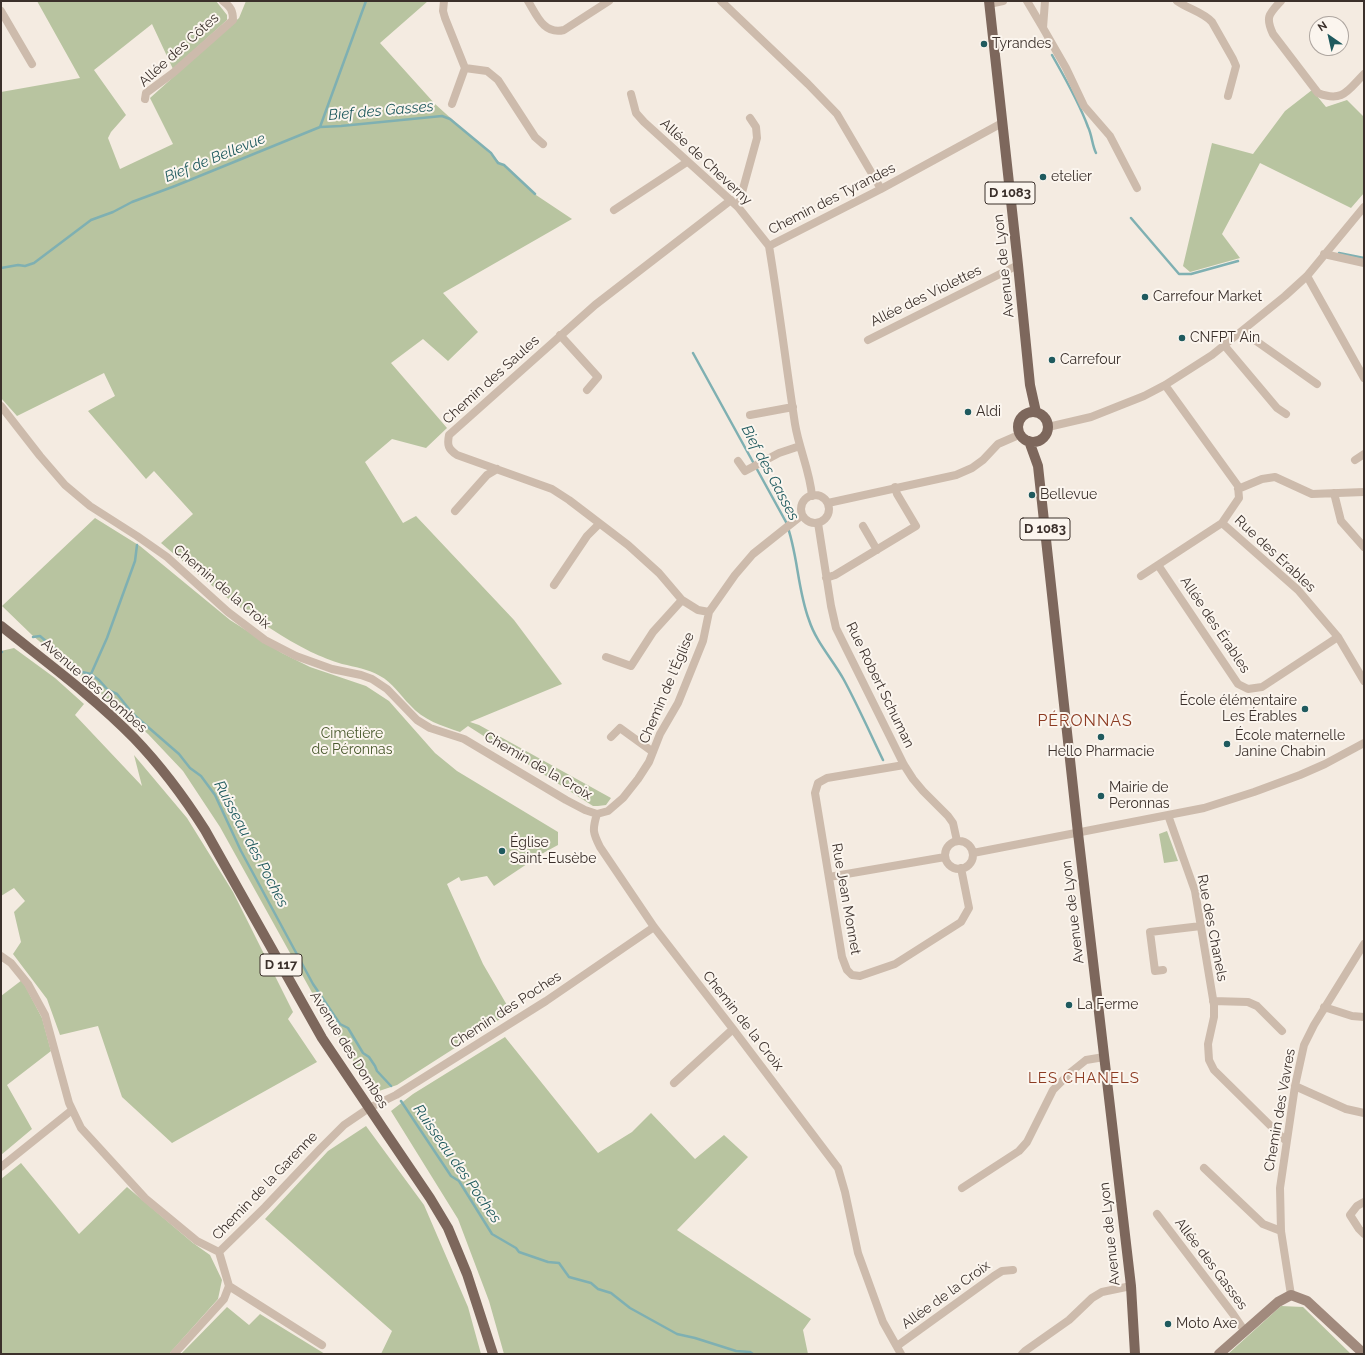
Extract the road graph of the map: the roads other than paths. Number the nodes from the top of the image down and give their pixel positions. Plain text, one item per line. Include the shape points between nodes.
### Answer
1 (223, 1) edge
2 (444, 1) edge
3 (528, 1) edge
4 (609, 1) edge
5 (721, 1) edge
6 (1003, 1) edge
7 (1027, 1) edge
8 (1045, 1) edge
9 (1177, 1) edge
10 (1281, 1) edge
11 (989, 3) edge
12 (1, 11) edge
13 (1043, 28) junction
14 (32, 64) dead end
15 (465, 68) junction
16 (1364, 74) edge
17 (631, 94) dead end
18 (1228, 96) dead end
19 (145, 99) dead end
20 (452, 104) dead end
21 (750, 118) dead end
22 (1002, 123) junction
23 (543, 144) dead end
24 (687, 162) junction
25 (882, 188) junction
26 (1137, 188) dead end
27 (731, 200) junction
28 (738, 207) junction
29 (1364, 207) edge
30 (614, 210) dead end
31 (769, 246) junction
32 (1324, 254) junction
33 (1364, 263) edge
34 (1018, 265) junction
35 (1307, 276) junction
36 (1242, 331) junction
37 (560, 335) junction
38 (868, 340) dead end
39 (1224, 345) junction
40 (1364, 378) edge
41 (1317, 384) dead end
42 (1030, 385) junction
43 (1165, 385) junction
44 (588, 390) dead end
45 (1, 406) edge
46 (793, 407) junction
47 (1036, 412) junction
48 (1286, 414) dead end
49 (750, 415) dead end
50 (1025, 415) junction
51 (1048, 427) junction
52 (1020, 434) junction
53 (1034, 441) junction
54 (800, 446) junction
55 (1364, 454) edge
56 (1355, 460) dead end
57 (738, 461) dead end
58 (497, 469) junction
59 (895, 488) junction
60 (1238, 489) junction
61 (1364, 492) edge
62 (1334, 493) junction
63 (812, 496) junction
64 (828, 503) junction
65 (455, 511) dead end
66 (802, 515) junction
67 (818, 523) junction
68 (1222, 523) junction
69 (599, 524) junction
70 (863, 526) dead end
71 (1364, 547) edge
72 (877, 550) junction
73 (1158, 565) junction
74 (1141, 576) dead end
75 (826, 578) junction
76 (554, 585) dead end
77 (682, 600) junction
78 (709, 612) junction
79 (1, 626) edge
80 (1338, 637) junction
81 (606, 657) dead end
82 (1364, 681) edge
83 (611, 737) dead end
84 (1364, 742) edge
85 (653, 752) junction
86 (904, 765) junction
87 (597, 814) junction
88 (1168, 815) junction
89 (1078, 833) junction
90 (957, 841) junction
91 (973, 853) junction
92 (945, 857) junction
93 (961, 868) junction
94 (829, 877) junction
95 (1201, 926) junction
96 (654, 927) junction
97 (1364, 944) edge
98 (1, 956) edge
99 (1163, 970) dead end
100 (1213, 1001) junction
101 (1324, 1007) junction
102 (1364, 1017) edge
103 (733, 1029) junction
104 (1282, 1031) dead end
105 (1104, 1057) junction
106 (674, 1083) dead end
107 (1295, 1086) junction
108 (369, 1108) junction
109 (72, 1110) junction
110 (1364, 1113) edge
111 (1286, 1141) junction
112 (1, 1167) edge
113 (1204, 1168) dead end
114 (962, 1188) dead end
115 (1364, 1202) edge
116 (1157, 1214) dead end
117 (1280, 1231) junction
118 (1364, 1234) edge
119 (219, 1252) junction
120 (1013, 1270) dead end
121 (229, 1286) junction
122 (1131, 1286) junction
123 (1290, 1295) junction
124 (1244, 1330) junction
125 (322, 1345) dead end
126 (899, 1350) edge
127 (174, 1354) edge
128 (493, 1354) edge
129 (1022, 1354) edge
130 (1135, 1354) edge
131 (1219, 1354) edge
132 (1364, 1354) edge

1 - 19 street, Allée des Côtes via 233,12 233,20 173,73 146,93
2 - 15 street via 445,18
3 - 4 street via 546,28 552,31 564,30
5 - 25 street via 837,114
6 - 11 street
7 - 13 street
8 - 13 street
9 - 18 street via 1212,22 1233,59 1236,66
10 - 16 street via 1270,13 1268,24 1318,93 1329,98 1341,96
11 - 22 main road, Avenue de Lyon / D 1083
12 - 14 street
13 - 26 street via 1084,106 1110,136
15 - 20 street
15 - 23 street via 487,71 498,80 535,137
17 - 24 street, Allée de Cheverny via 636,113
21 - 28 street via 756,127 757,138
22 - 25 street, Chemin des Tyrandes
22 - 34 main road, Avenue de Lyon / D 1083
24 - 27 street, Allée de Cheverny
24 - 30 street
25 - 31 street, Chemin des Tyrandes
27 - 28 street, Allée de Cheverny
27 - 37 street, Chemin des Saules
28 - 31 street, Allée de Cheverny
29 - 32 street
31 - 46 street, Chemin des Tyrandes
32 - 33 street
32 - 35 street
34 - 38 street, Allée des Violettes
34 - 42 main road, Avenue de Lyon / D 1083
35 - 36 street
35 - 40 street
36 - 39 street
36 - 41 street
37 - 44 street via 598,377
37 - 58 street, Chemin des Saules via 450,435 447,444 450,450 457,455
39 - 43 street
39 - 48 street via 1277,408
42 - 47 main road, Avenue de Lyon / D 1083
42 - 50 main road, Avenue de Lyon / D 1083
43 - 51 street via 1091,417
43 - 60 street
45 - 87 street, Chemin de la Croix via 65,485 90,506 167,557 228,612 265,640 296,656 332,669 372,679 386,689 417,720 430,728 464,739 566,800
46 - 49 street
46 - 54 street, Chemin des Tyrandes
47 - 50 main road
47 - 51 main road via 1046,419
50 - 52 main road via 1019,424
51 - 53 main road via 1045,435
52 - 53 main road
52 - 59 street via 998,444 983,460 956,475
53 - 89 main road, Avenue de Lyon / D 1083 via 1040,453 1038,466
54 - 57 street via 779,453 746,471
54 - 63 street, Chemin des Tyrandes
55 - 56 street
58 - 65 street via 488,475
58 - 69 street, Chemin des Saules via 552,489
59 - 64 street
59 - 72 street via 916,526
60 - 62 street via 1262,479 1275,477 1312,494
60 - 68 street, Rue des Érables via 1239,498
61 - 62 street
62 - 71 street via 1341,520
63 - 64 street via 821,497
63 - 66 street via 802,503
64 - 67 street via 827,516
66 - 67 street via 808,522
66 - 78 street, Chemin de l'Église via 753,554
67 - 75 street, Rue Robert Schuman
68 - 73 street
68 - 80 street, Rue des Érables via 1298,590
69 - 76 street via 587,536
69 - 77 street, Chemin des Saules via 628,545 659,573
70 - 72 street
72 - 75 street
73 - 74 street
73 - 80 street, Allée des Érables via 1238,684 1248,689 1262,687
75 - 86 street, Rue Robert Schuman via 836,628
77 - 78 street, Chemin des Saules via 698,610
77 - 81 street via 653,632 631,666
78 - 85 street, Chemin de l'Église via 703,641 678,702
79 - 108 main road, Avenue des Dombes / D 117 via 112,716 168,776 205,830 322,1038
80 - 82 street, Rue des Érables
83 - 85 street via 620,728
84 - 88 street via 1325,764 1254,792 1204,808
85 - 87 street, Chemin de l'Église via 638,779 623,798 608,811
86 - 90 street, Rue Robert Schuman via 913,779 953,823
86 - 94 street, Rue Jean Monnet via 827,778 818,783 815,793
87 - 96 street, Chemin de la Croix via 594,835 600,847
88 - 89 street
88 - 95 street, Rue des Chanels via 1195,891
89 - 91 street
89 - 105 main road, Avenue de Lyon / D 1083
90 - 91 street via 967,844
90 - 92 street via 948,846
91 - 93 street via 969,864
92 - 93 street via 953,867
92 - 94 street
93 - 94 street, Rue Jean Monnet via 969,908 961,922 895,964 860,976 852,975 847,970 842,957
95 - 99 street via 1150,932 1155,971
95 - 100 street, Rue des Chanels
96 - 103 street, Chemin de la Croix
96 - 108 street, Chemin des Poches via 546,1001 396,1095
97 - 101 street, Chemin des Vavres
98 - 109 street via 11,963 28,984 45,1015
100 - 104 street, Rue des Chanels via 1248,1002 1257,1006
100 - 111 street, Rue des Chanels via 1214,1017 1208,1044 1209,1060 1214,1070
101 - 102 street
101 - 107 street, Chemin des Vavres via 1304,1045
103 - 106 street
103 - 126 street, Chemin de la Croix via 838,1168 858,1253 883,1322
105 - 114 street via 1086,1060 1052,1090 1027,1142 1019,1151
105 - 122 main road, Avenue de Lyon / D 1083
107 - 110 street via 1346,1109
107 - 111 street, Chemin des Vavres
108 - 119 street, Chemin de la Garenne via 344,1125
108 - 128 main road, Avenue des Dombes / D 117 via 448,1228 467,1274
109 - 112 street
109 - 119 street via 81,1128 145,1198 197,1241
111 - 117 street, Chemin des Vavres via 1280,1188
113 - 117 street via 1263,1224
115 - 118 street via 1356,1206 1350,1215
116 - 124 street, Allée des Gasses
117 - 123 street, Chemin des Vavres
119 - 121 street, Chemin de la Garenne
120 - 126 street, Allée de la Croix via 1002,1271 994,1276
121 - 125 street
121 - 127 street via 224,1299
122 - 129 street via 1102,1292 1092,1298 1069,1320
122 - 130 main road, Avenue de Lyon / D 1083
123 - 124 street
123 - 132 street via 1307,1300
124 - 131 street

